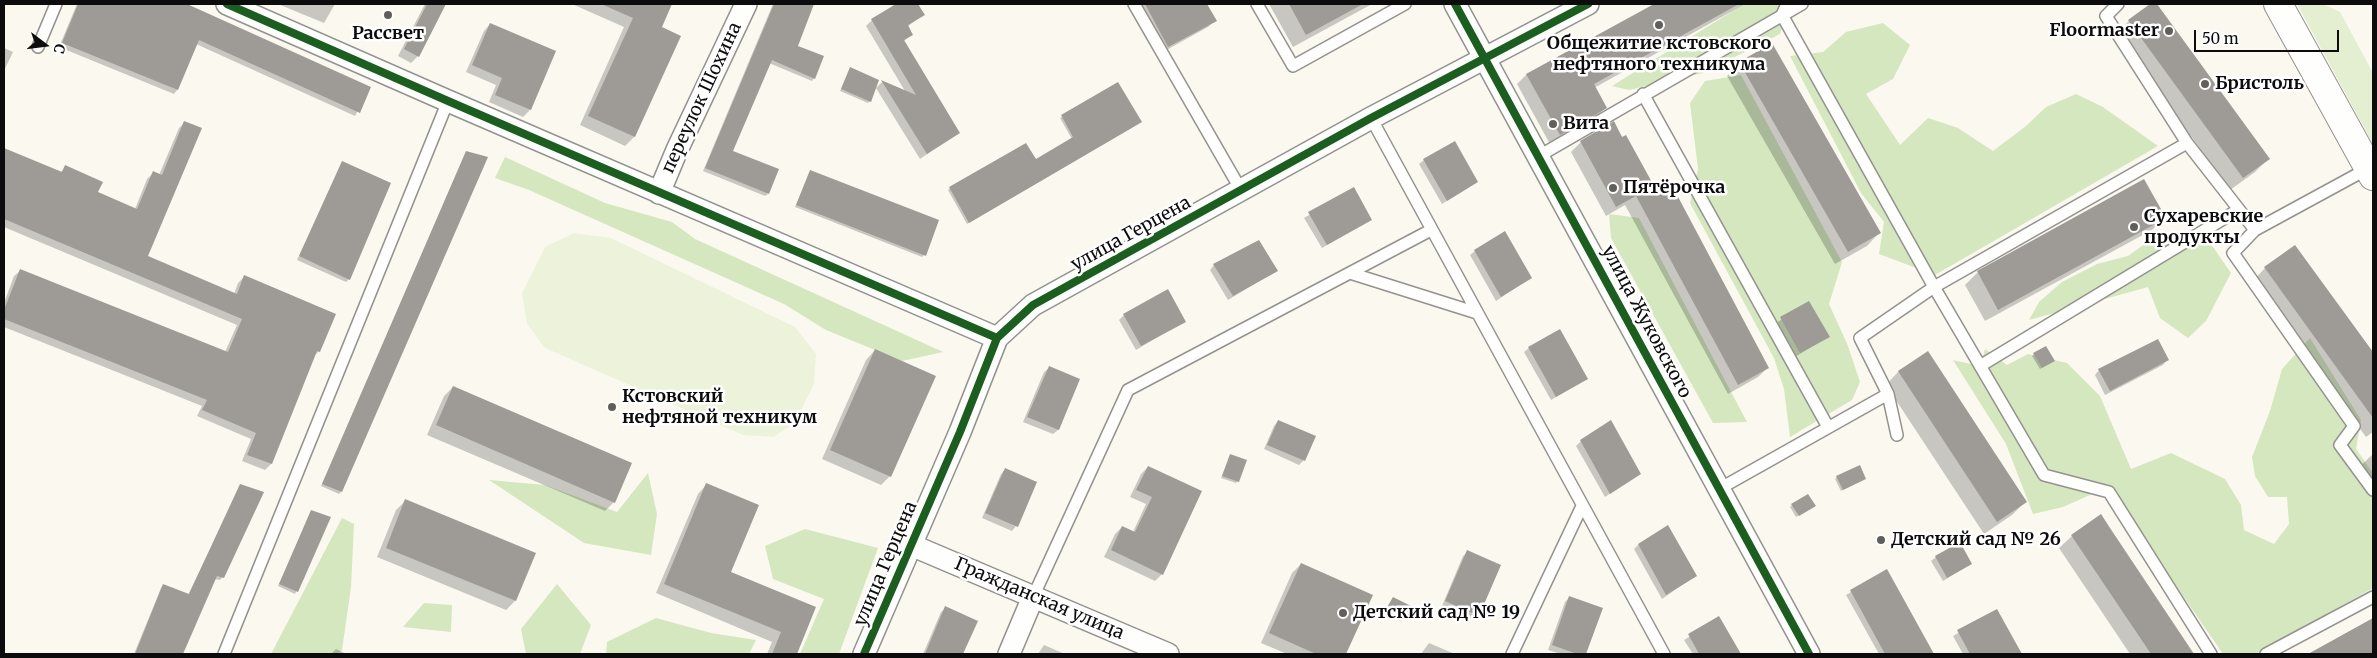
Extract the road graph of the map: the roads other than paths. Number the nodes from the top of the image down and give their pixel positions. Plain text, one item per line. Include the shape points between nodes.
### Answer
1 (56, 4) edge
2 (227, 4) edge
3 (746, 4) edge
4 (1134, 4) edge
5 (1257, 4) edge
6 (1405, 4) edge
7 (1455, 4) edge
8 (1588, 4) edge
9 (1802, 4) edge
10 (2118, 4) edge
11 (2130, 4) edge
12 (2278, 4) edge
13 (1784, 9) edge
14 (2106, 16) junction
15 (38, 47) dead end
16 (1485, 60) junction
17 (1643, 94) junction
18 (448, 101) junction
19 (1371, 118) junction
20 (2187, 143) junction
21 (1539, 156) junction
22 (2371, 172) edge
23 (1241, 190) junction
24 (659, 193) junction
25 (2238, 210) junction
26 (1431, 230) junction
27 (2255, 230) junction
28 (1350, 273) junction
29 (1934, 286) junction
30 (1477, 313) junction
31 (997, 338) junction
32 (1980, 366) junction
33 (1888, 394) junction
34 (1828, 427) junction
35 (1897, 435) dead end
36 (1719, 489) junction
37 (2373, 490) edge
38 (1582, 506) junction
39 (911, 544) junction
40 (1033, 597) junction
41 (2373, 597) edge
42 (224, 654) edge
43 (864, 654) edge
44 (1009, 654) edge
45 (1168, 654) edge
46 (1512, 654) edge
47 (1664, 654) edge
48 (1809, 654) edge
49 (2211, 654) edge
50 (2266, 654) edge

1 - 15 lane
2 - 18 street
3 - 24 street, переулок Шохина
4 - 23 lane
5 - 6 lane via 1293,66
7 - 16 street, улица Жуковского
8 - 16 street, улица Герцена
9 - 13 lane
10 - 14 lane
11 - 14 lane
12 - 22 street
13 - 17 lane
13 - 29 lane
14 - 20 lane
16 - 19 street, улица Герцена
16 - 21 street, улица Жуковского
17 - 21 lane
17 - 34 lane
18 - 24 street
18 - 42 lane
19 - 23 street, улица Герцена
19 - 26 lane
20 - 25 lane
20 - 29 lane
21 - 36 street, улица Жуковского
22 - 27 lane
23 - 31 street, улица Герцена via 1033,305
24 - 31 street
25 - 27 lane
25 - 32 lane
26 - 28 lane
26 - 30 lane
27 - 37 lane via 2233,253 2354,426 2340,445
28 - 30 lane
28 - 40 lane via 1128,390
29 - 32 lane
29 - 33 lane via 1860,338
30 - 38 lane
31 - 39 street, улица Герцена
32 - 49 lane via 2044,475 2109,492
33 - 34 lane
33 - 35 lane
34 - 36 lane
36 - 48 street, улица Жуковского
38 - 46 lane
38 - 47 lane
39 - 40 street, Гражданская улица
39 - 43 street, улица Герцена
40 - 44 street
40 - 45 street, Гражданская улица
41 - 50 lane

